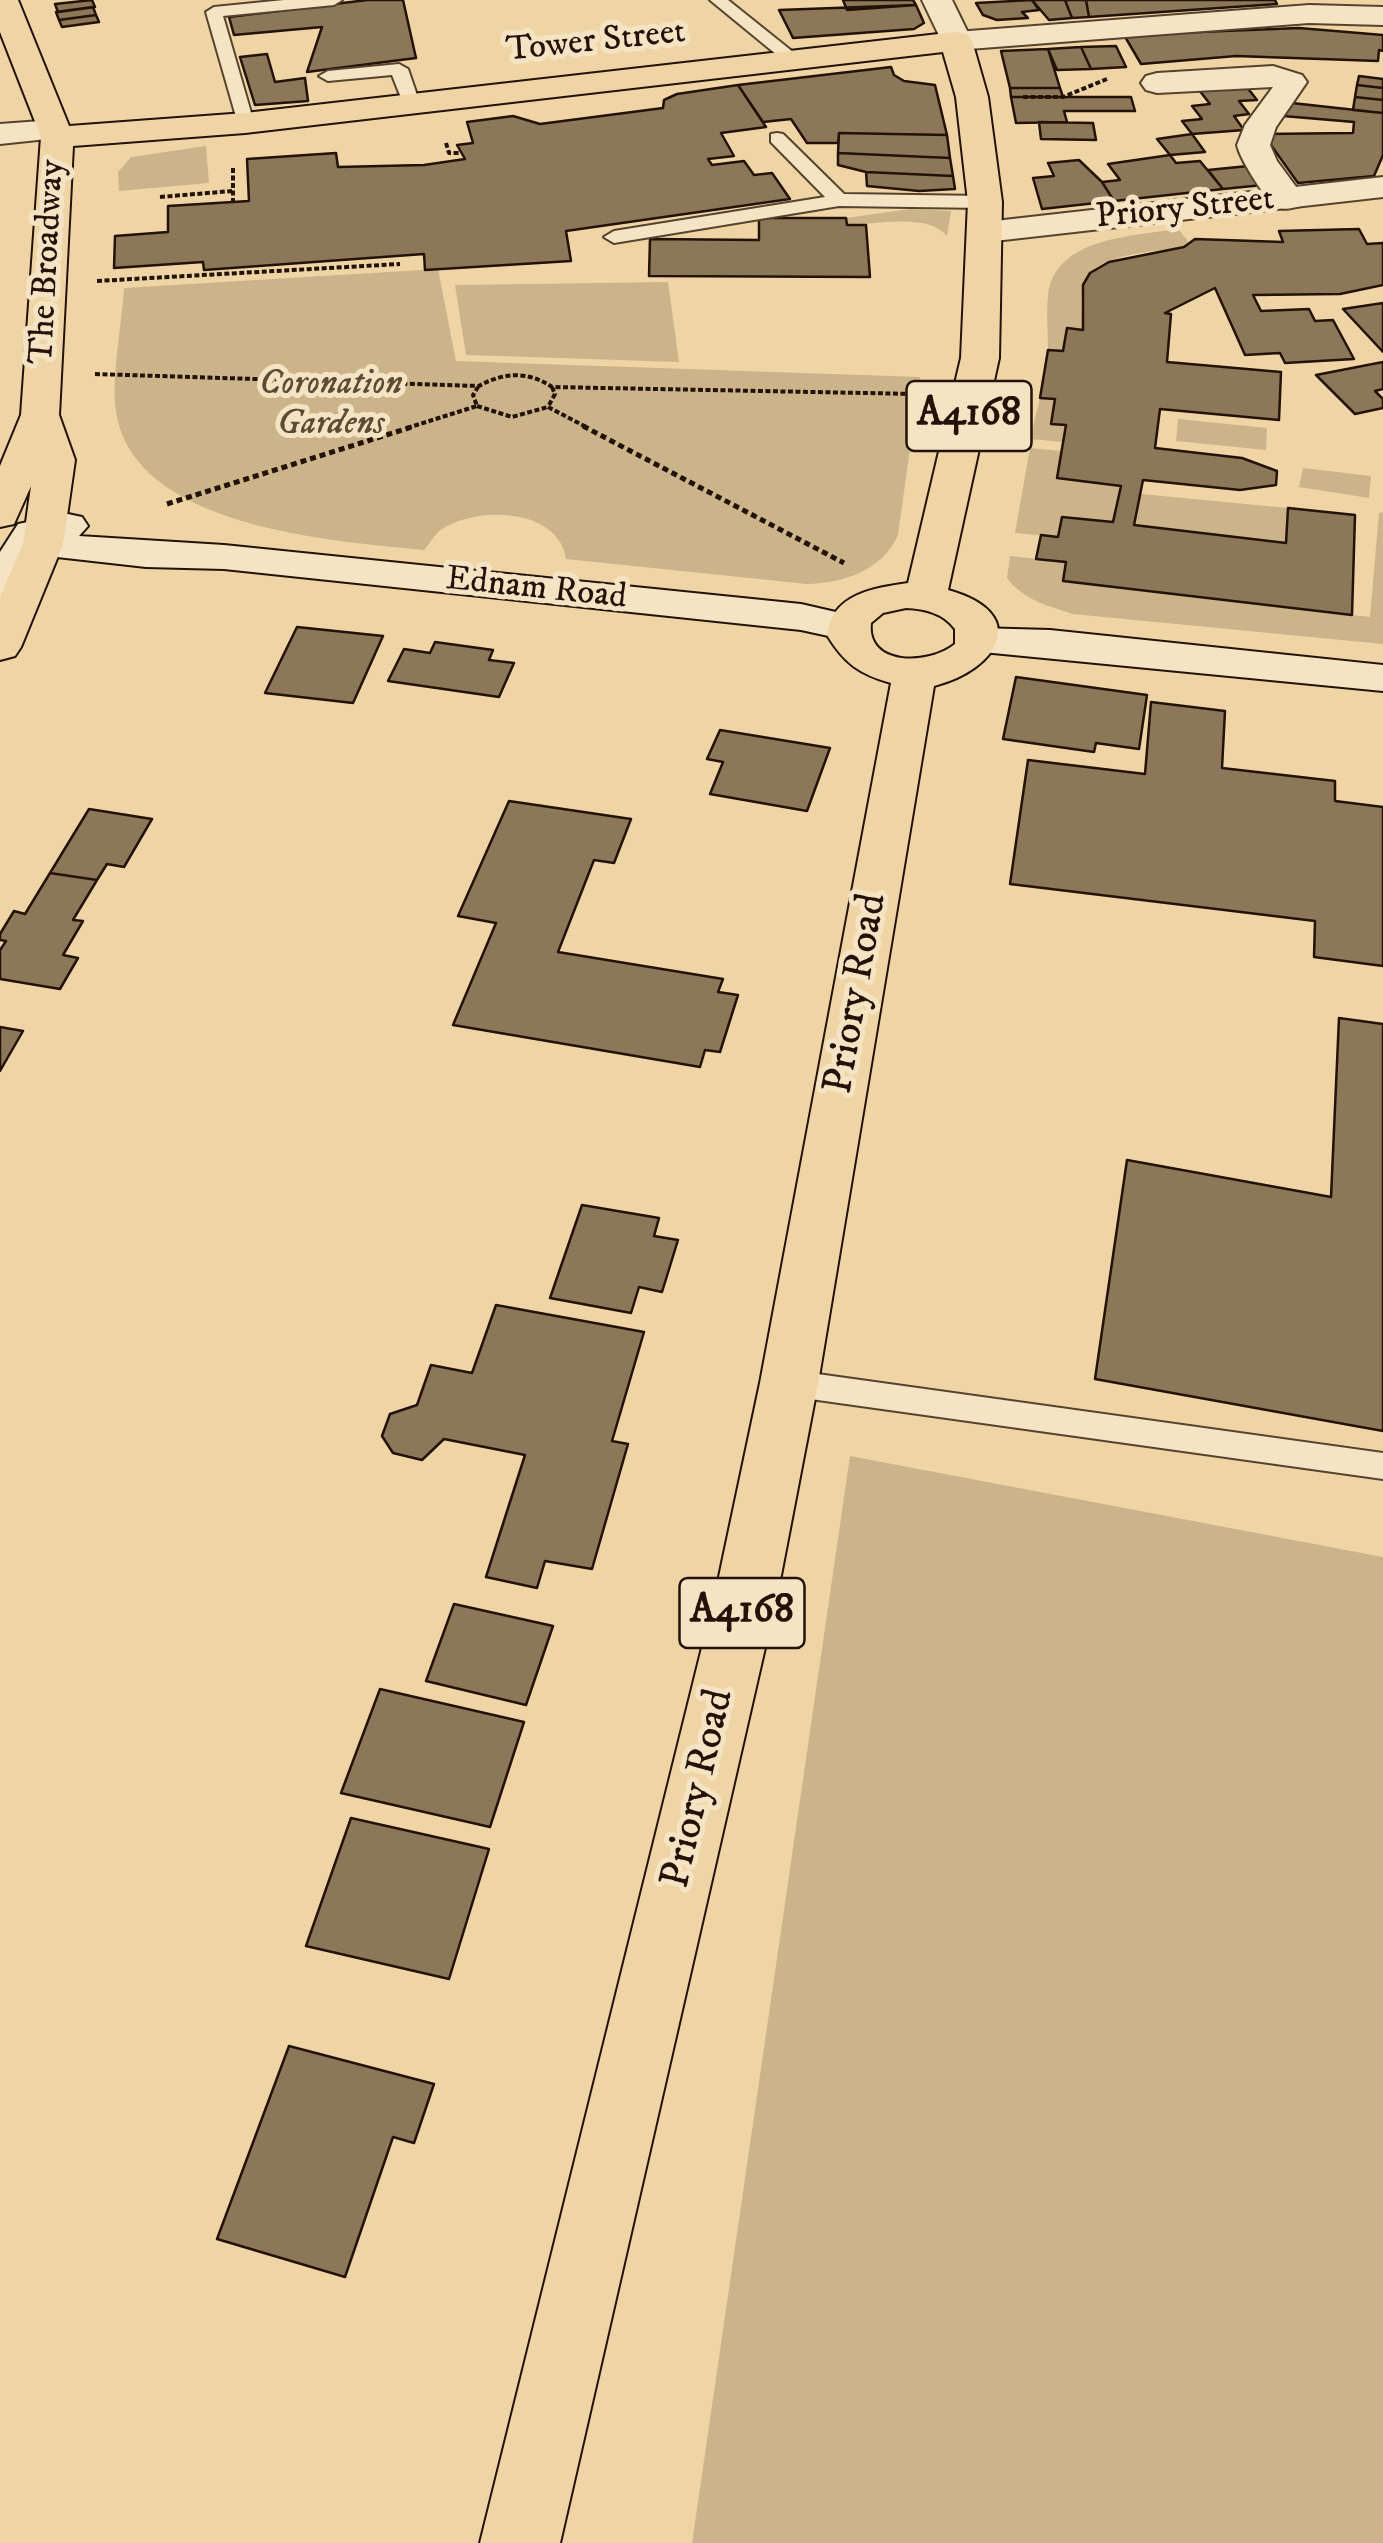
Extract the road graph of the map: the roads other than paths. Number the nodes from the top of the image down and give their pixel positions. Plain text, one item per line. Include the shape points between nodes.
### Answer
1 (2, 0) edge
2 (334, 0) edge
3 (718, 0) edge
4 (937, 0) edge
5 (1306, 7) edge
6 (1383, 16) edge
7 (956, 41) junction
8 (794, 60) junction
9 (328, 76) dead end
10 (1156, 82) dead end
11 (410, 104) junction
12 (245, 123) junction
13 (0, 134) edge
14 (55, 134) junction
15 (777, 138) dead end
16 (1383, 187) edge
17 (1288, 198) junction
18 (839, 200) junction
19 (985, 217) junction
20 (614, 237) dead end
21 (40, 415) junction
22 (0, 515) edge
23 (46, 524) junction
24 (224, 557) junction
25 (0, 585) edge
26 (926, 596) junction
27 (847, 626) junction
28 (978, 640) junction
29 (0, 648) edge
30 (914, 674) junction
31 (1383, 678) edge
32 (789, 1383) junction
33 (1383, 1466) edge
34 (520, 2543) edge

1 - 14 main road, The Broadway
2 - 12 lane via 214,12
3 - 8 lane
4 - 7 street
5 - 6 street, Tower Street
5 - 7 street, Tower Street
7 - 8 main road, Tower Street
7 - 19 main road, A4168 via 972,97
8 - 11 main road, Tower Street
9 - 11 lane via 399,69
10 - 17 street via 1272,76 1290,82 1251,138 1252,150
11 - 12 main road, Tower Street
12 - 14 main road, Tower Street
13 - 14 street, Tower Street
14 - 21 main road, The Broadway
15 - 18 lane
16 - 17 street, Priory Street
17 - 19 street, Priory Street
18 - 19 lane
18 - 20 lane
19 - 26 main road, A4168 via 980,361
21 - 22 main road, The Broadway
21 - 23 main road, The Broadway via 56,460
23 - 24 street, Ednam Road via 86,522
23 - 24 street, Ednam Road via 146,555
23 - 25 street via 32,534
23 - 29 main road, The Broadway
24 - 27 street, Ednam Road
26 - 27 main road via 866,604
26 - 28 main road via 961,610
27 - 30 main road via 854,650 868,662
28 - 30 main road via 954,666
28 - 31 street
30 - 32 main road, Priory Road / A4168
32 - 33 lane
32 - 34 main road, Priory Road / A4168 via 742,1610

